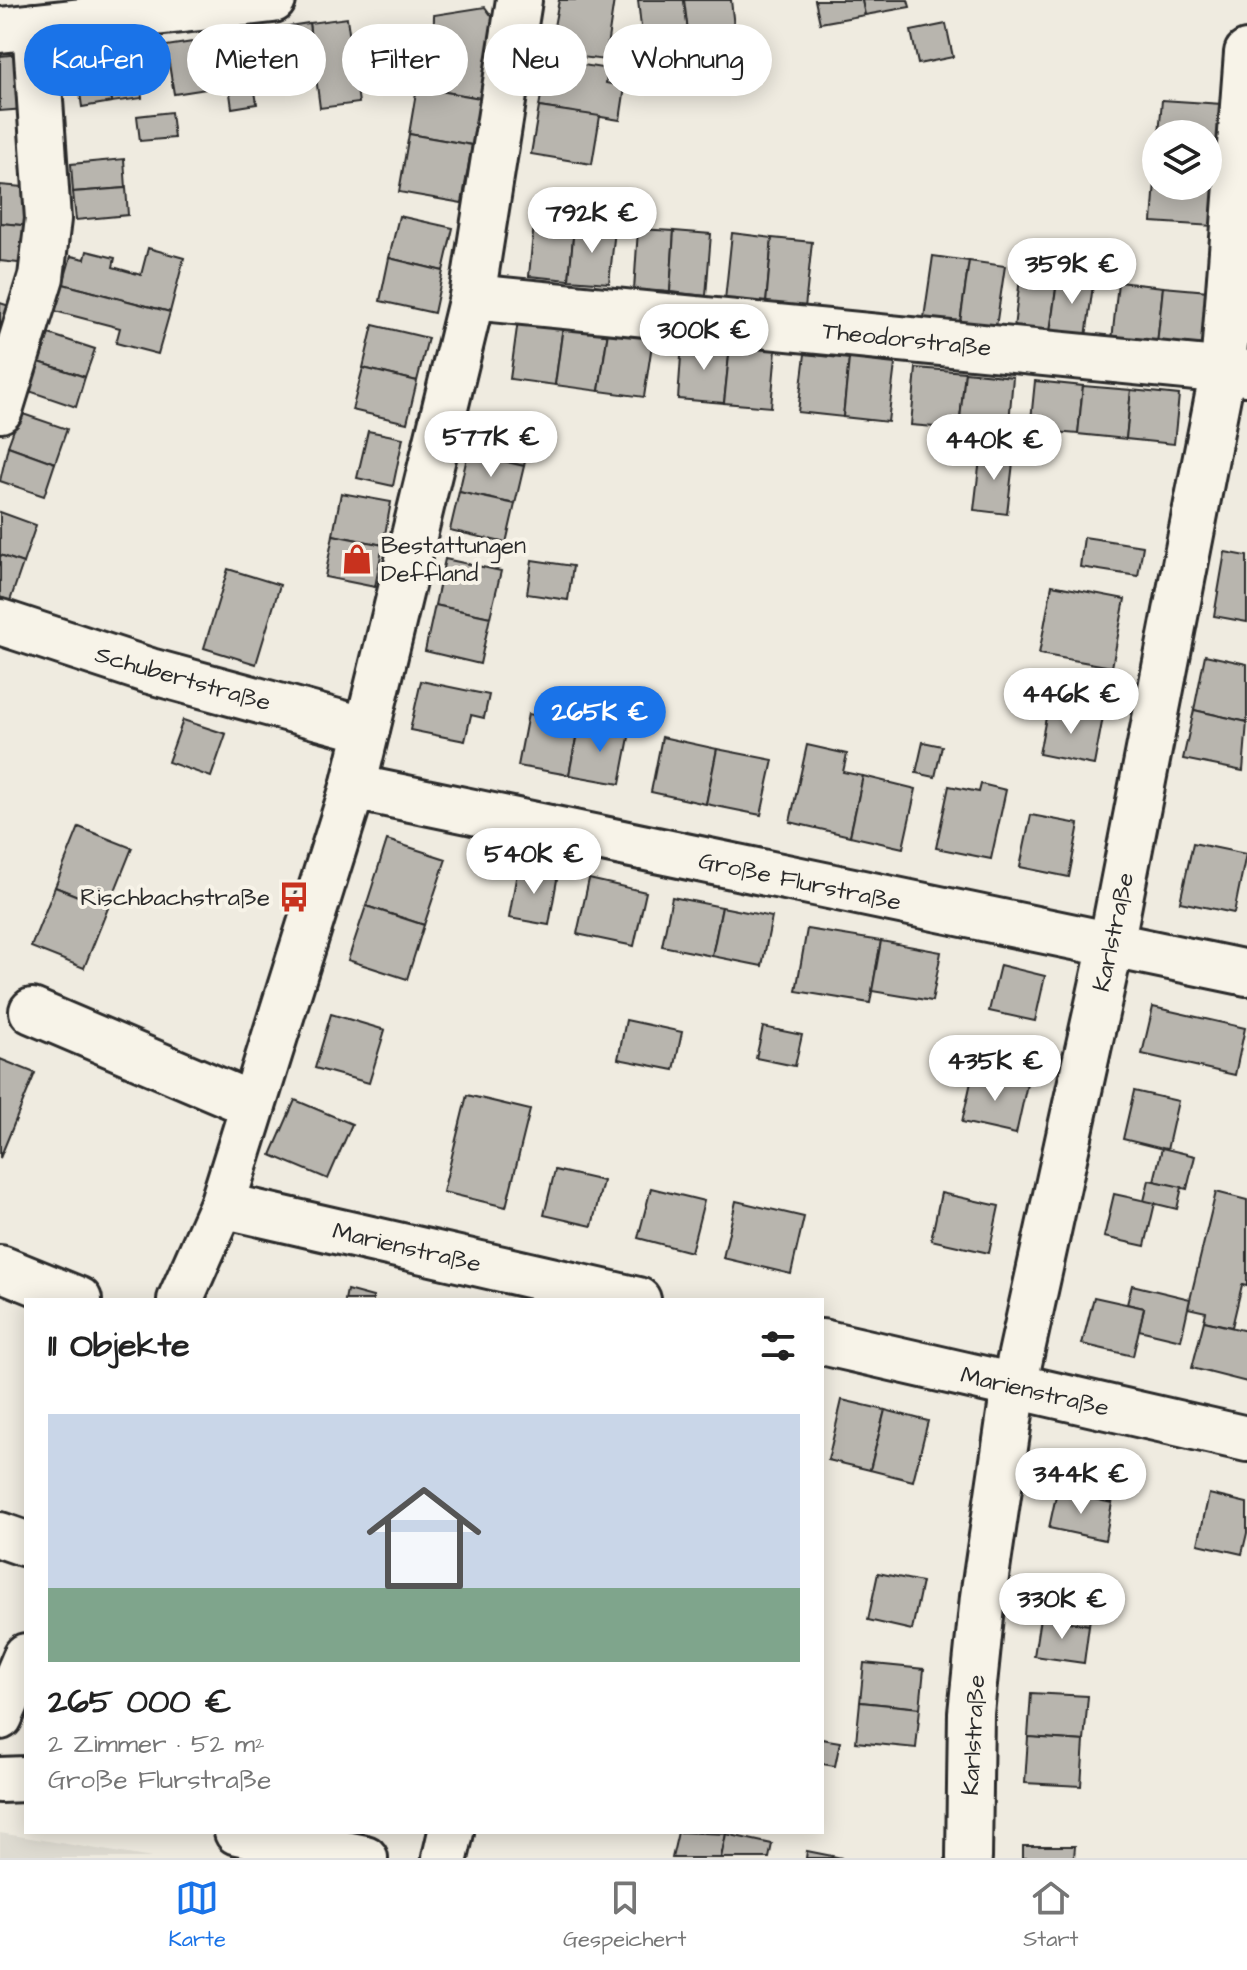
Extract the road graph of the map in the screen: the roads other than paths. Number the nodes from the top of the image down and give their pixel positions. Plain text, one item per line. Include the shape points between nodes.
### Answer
1 (273, 0) edge
2 (519, 0) edge
3 (17, 28) edge
4 (1247, 53) edge
5 (472, 297) junction
6 (1235, 372) edge
7 (0, 410) edge
8 (0, 622) edge
9 (367, 730) junction
10 (353, 787) junction
11 (1111, 945) junction
12 (1247, 973) edge
13 (32, 1011) dead end
14 (253, 1105) junction
15 (222, 1205) junction
16 (0, 1268) edge
17 (74, 1298) edge
18 (181, 1298) edge
19 (629, 1298) edge
20 (824, 1342) edge
21 (1014, 1386) junction
22 (1247, 1439) edge
23 (0, 1535) edge
24 (24, 1543) edge
25 (24, 1661) edge
26 (0, 1717) edge
27 (24, 1779) edge
28 (0, 1780) edge
29 (247, 1834) edge
30 (451, 1834) edge
31 (365, 1858) edge
32 (445, 1858) edge
33 (969, 1858) edge

1 - 3 street
2 - 5 street
3 - 7 street via 48,219 41,277
4 - 6 street, Karlstraße
5 - 6 street, Theodorstraße
5 - 9 street
6 - 11 street, Karlstraße
8 - 9 street, Schubertstraße via 150,671
9 - 10 street
10 - 11 street, Große Flurstraße
10 - 14 street
11 - 12 street, Große Flurstraße
11 - 21 street, Karlstraße
13 - 14 street
14 - 15 street
15 - 18 street
15 - 19 street, Marienstraße
16 - 17 street
20 - 21 street, Marienstraße
21 - 22 street, Marienstraße
21 - 33 street, Karlstraße via 973,1699
23 - 24 street
25 - 26 street
27 - 28 street
29 - 31 street
30 - 32 street

